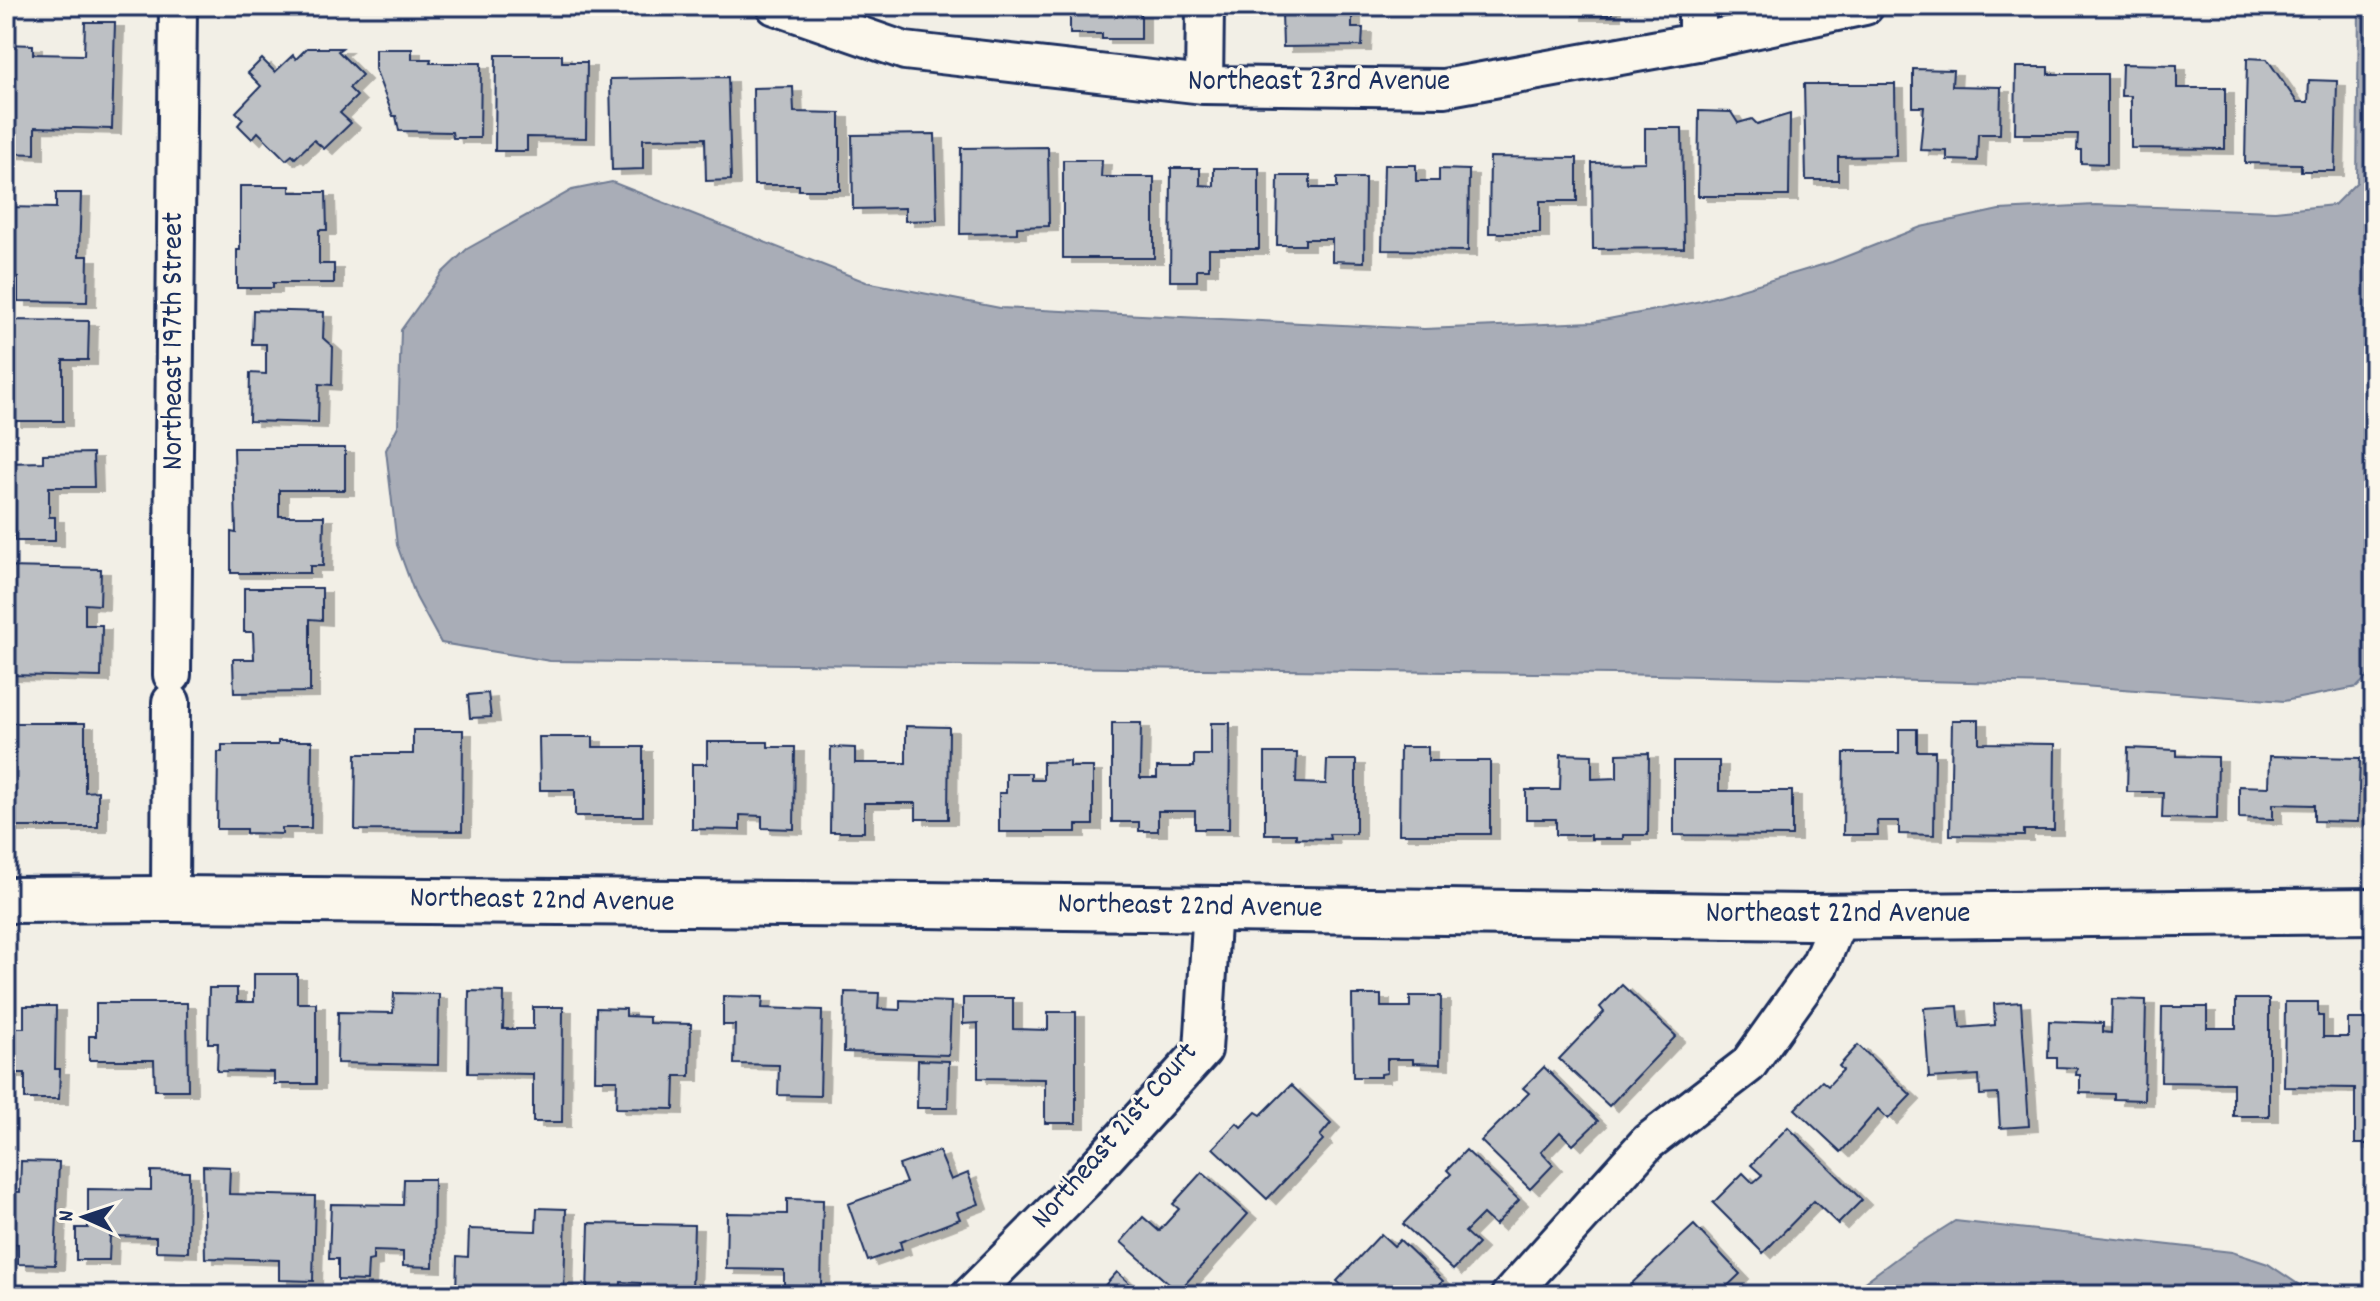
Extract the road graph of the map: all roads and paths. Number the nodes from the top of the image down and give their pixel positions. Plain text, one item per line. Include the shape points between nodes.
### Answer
1 (178, 6) edge
2 (775, 6) edge
3 (1205, 6) edge
4 (1697, 6) edge
5 (1865, 6) edge
6 (1697, 42) junction
7 (1204, 85) junction
8 (170, 899) junction
9 (6, 900) edge
10 (1212, 908) junction
11 (2374, 911) edge
12 (1840, 916) junction
13 (971, 1295) edge
14 (1510, 1295) edge

1 - 8 street, Northeast 197th Street
2 - 7 street, Northeast 23rd Avenue via 905,51
3 - 7 street
4 - 6 street
5 - 6 street, Northeast 23rd Avenue
6 - 7 street, Northeast 23rd Avenue via 1444,88
8 - 9 street, Northeast 22nd Avenue
8 - 10 street, Northeast 22nd Avenue
10 - 12 street, Northeast 22nd Avenue
10 - 13 street, Northeast 21st Court via 1203,1050
11 - 12 street, Northeast 22nd Avenue
12 - 14 street via 1820,964 1748,1065 1648,1142

